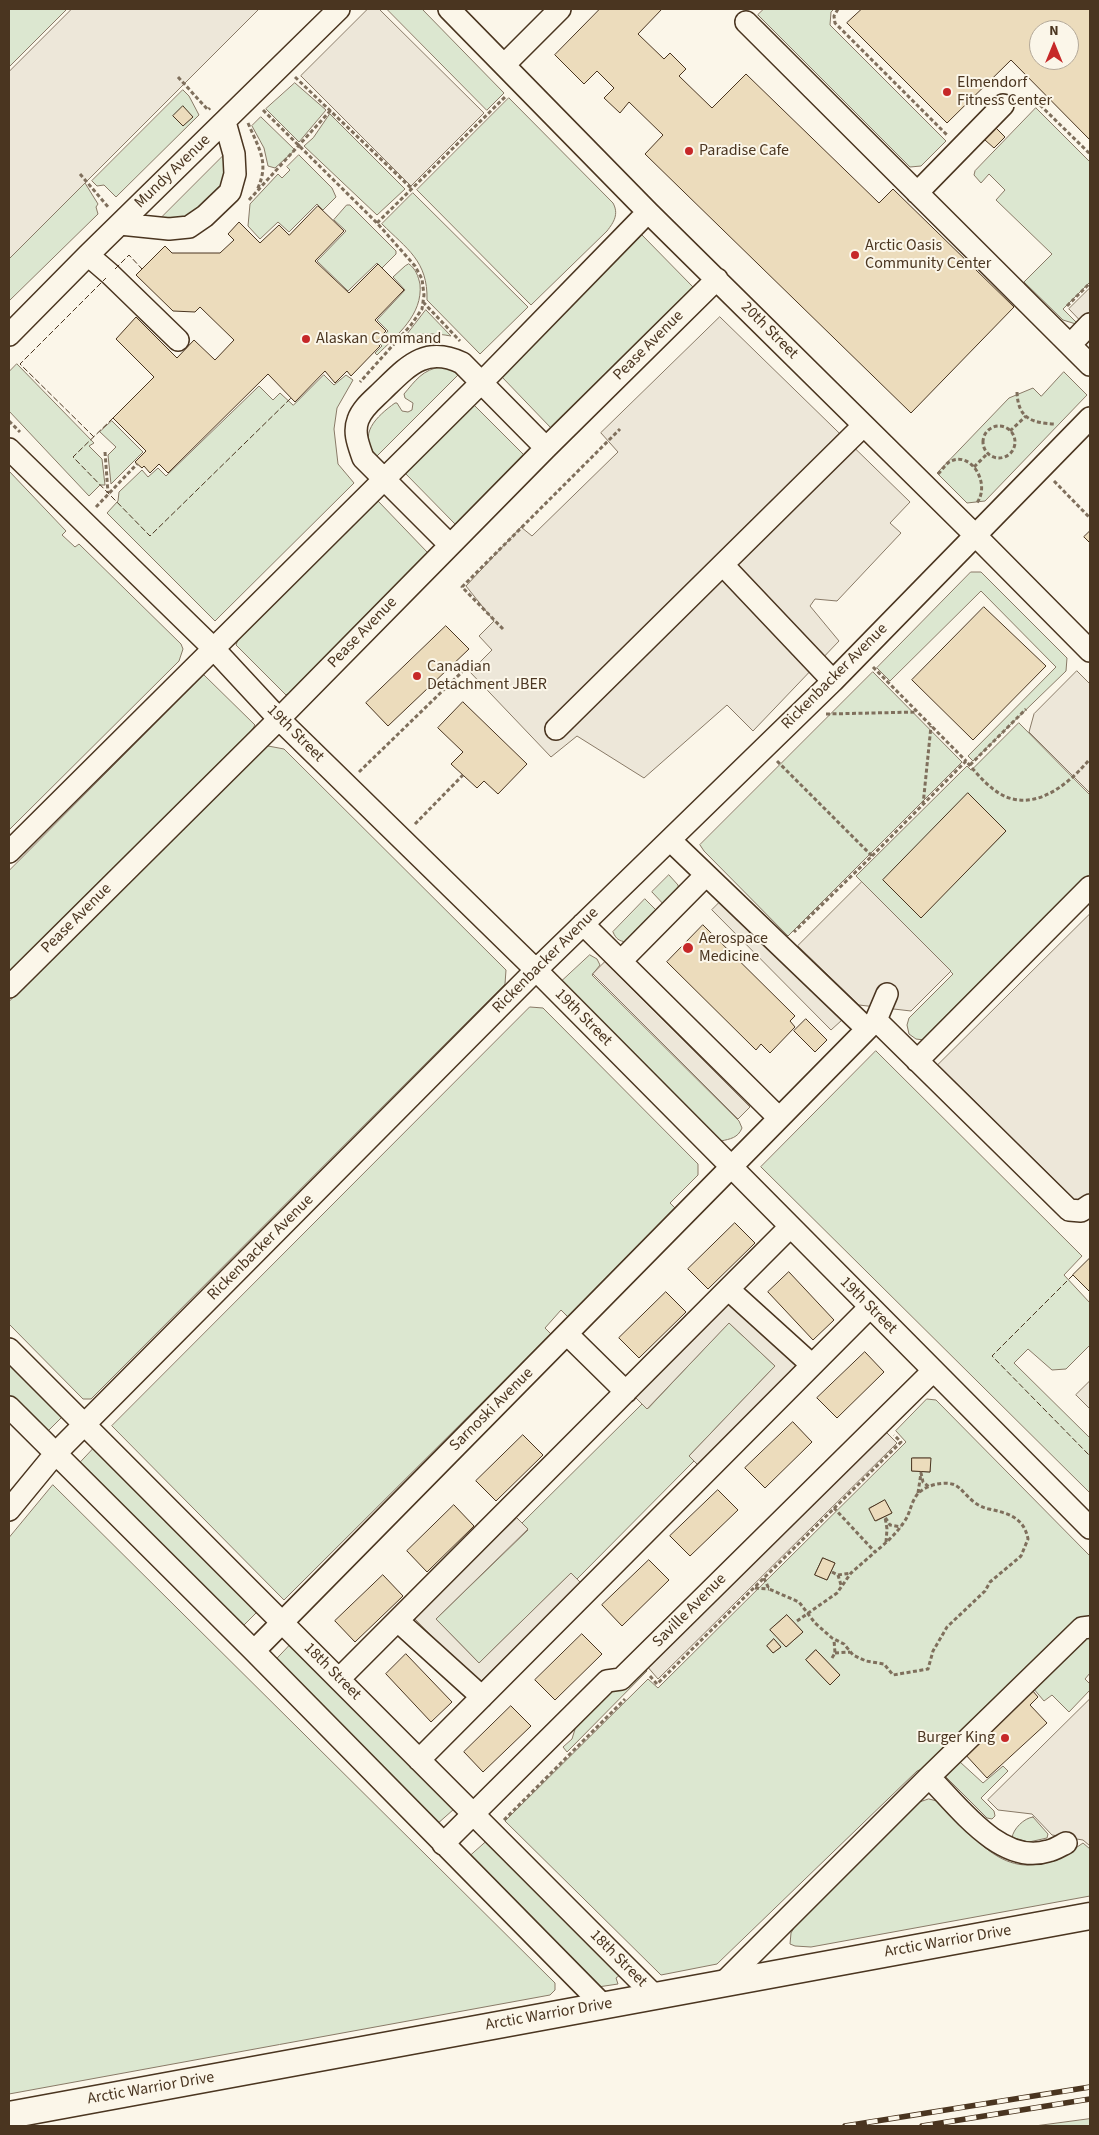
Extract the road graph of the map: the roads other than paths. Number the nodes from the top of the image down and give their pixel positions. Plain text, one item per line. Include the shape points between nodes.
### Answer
1 (339, 9) edge
2 (449, 9) edge
3 (560, 9) edge
4 (746, 22) dead end
5 (504, 65) junction
6 (1003, 105) dead end
7 (219, 113) junction
8 (917, 193) junction
9 (648, 212) junction
10 (115, 216) junction
11 (88, 255) junction
12 (717, 279) junction
13 (1090, 324) edge
14 (9, 335) edge
15 (178, 340) dead end
16 (1070, 345) junction
17 (1090, 365) edge
18 (480, 383) junction
19 (1090, 418) edge
20 (864, 426) junction
21 (9, 448) edge
22 (546, 448) junction
23 (384, 479) junction
24 (975, 535) junction
25 (450, 545) junction
26 (724, 565) junction
27 (213, 648) junction
28 (1090, 651) edge
29 (833, 681) junction
30 (279, 719) junction
31 (556, 729) dead end
32 (670, 840) junction
33 (9, 852) edge
34 (706, 875) junction
35 (1090, 887) edge
36 (583, 924) junction
37 (621, 961) junction
38 (536, 970) junction
39 (9, 987) edge
40 (886, 994) dead end
41 (871, 1025) junction
42 (917, 1061) junction
43 (780, 1118) junction
44 (731, 1168) junction
45 (1090, 1205) edge
46 (790, 1227) junction
47 (728, 1289) junction
48 (870, 1307) junction
49 (567, 1334) junction
50 (9, 1349) edge
51 (812, 1365) junction
52 (933, 1371) junction
53 (626, 1392) junction
54 (9, 1407) edge
55 (85, 1425) junction
56 (56, 1454) junction
57 (9, 1510) edge
58 (1090, 1528) edge
59 (398, 1621) junction
60 (283, 1622) junction
61 (1090, 1627) edge
62 (254, 1651) junction
63 (339, 1680) junction
64 (482, 1698) junction
65 (419, 1760) junction
66 (929, 1777) junction
67 (473, 1815) junction
68 (1066, 1843) dead end
69 (443, 1844) junction
70 (1090, 1916) edge
71 (722, 1984) junction
72 (655, 1996) junction
73 (603, 2005) junction
74 (9, 2115) edge

1 - 7 street, Mundy Avenue
2 - 5 street, 20th Street
3 - 5 street
4 - 8 street
5 - 9 street, 20th Street
6 - 8 street
7 - 10 street, Mundy Avenue
7 - 10 street via 234,154 235,174 230,192 224,198 189,227 169,229
8 - 16 street
9 - 12 street, 20th Street
9 - 18 street
10 - 11 street, Mundy Avenue
11 - 14 street, Mundy Avenue
11 - 15 street
12 - 20 street, 20th Street
12 - 22 street, Pease Avenue
13 - 16 street
16 - 17 street
18 - 22 street
18 - 23 street
18 - 23 street via 462,363 448,356 432,356 405,368 370,402 357,421 357,440 363,458
19 - 24 street, Rickenbacker Avenue
20 - 24 street, 20th Street
20 - 26 street
21 - 27 street, 19th Street
22 - 25 street, Pease Avenue
23 - 25 street
23 - 27 street
24 - 28 street, 20th Street
24 - 29 street, Rickenbacker Avenue
25 - 30 street, Pease Avenue
26 - 29 street
26 - 31 street
27 - 30 street, 19th Street
27 - 33 street
29 - 32 street, Rickenbacker Avenue
30 - 38 street, 19th Street
30 - 39 street, Pease Avenue
32 - 34 street
32 - 36 street, Rickenbacker Avenue
34 - 37 street
34 - 41 street via 780,946
35 - 42 street
36 - 37 street
36 - 38 street, Rickenbacker Avenue
37 - 43 street
38 - 44 street, 19th Street
38 - 55 street, Rickenbacker Avenue
40 - 41 street
41 - 42 street
41 - 43 street, Sarnoski Avenue
42 - 45 street via 1069,1210 1081,1211
43 - 44 street, Sarnoski Avenue
44 - 46 street, 19th Street
44 - 49 street, Sarnoski Avenue
46 - 47 street
46 - 48 street, 19th Street
47 - 51 street
47 - 53 street
48 - 51 street
48 - 52 street, 19th Street
49 - 53 street
49 - 60 street, Sarnoski Avenue
50 - 55 street, 18th Street
51 - 64 street
52 - 58 street, 19th Street
52 - 67 street, Saville Avenue via 621,1678 607,1681
53 - 59 street
54 - 56 street
55 - 56 street, Rickenbacker Avenue
55 - 60 street, 18th Street
56 - 57 street, Rickenbacker Avenue
56 - 62 street
59 - 63 street
59 - 64 street
60 - 62 street, Sarnoski Avenue
60 - 63 street, 18th Street
61 - 66 street via 1082,1628
62 - 69 street
63 - 65 street, 18th Street
64 - 65 street
65 - 67 street, 18th Street
66 - 68 street via 1002,1846 1030,1853 1048,1852
66 - 71 street
67 - 69 street, Saville Avenue
67 - 72 street, 18th Street
69 - 73 street
70 - 71 main road, Arctic Warrior Drive
71 - 72 main road, Arctic Warrior Drive
72 - 73 main road, Arctic Warrior Drive
73 - 74 main road, Arctic Warrior Drive

